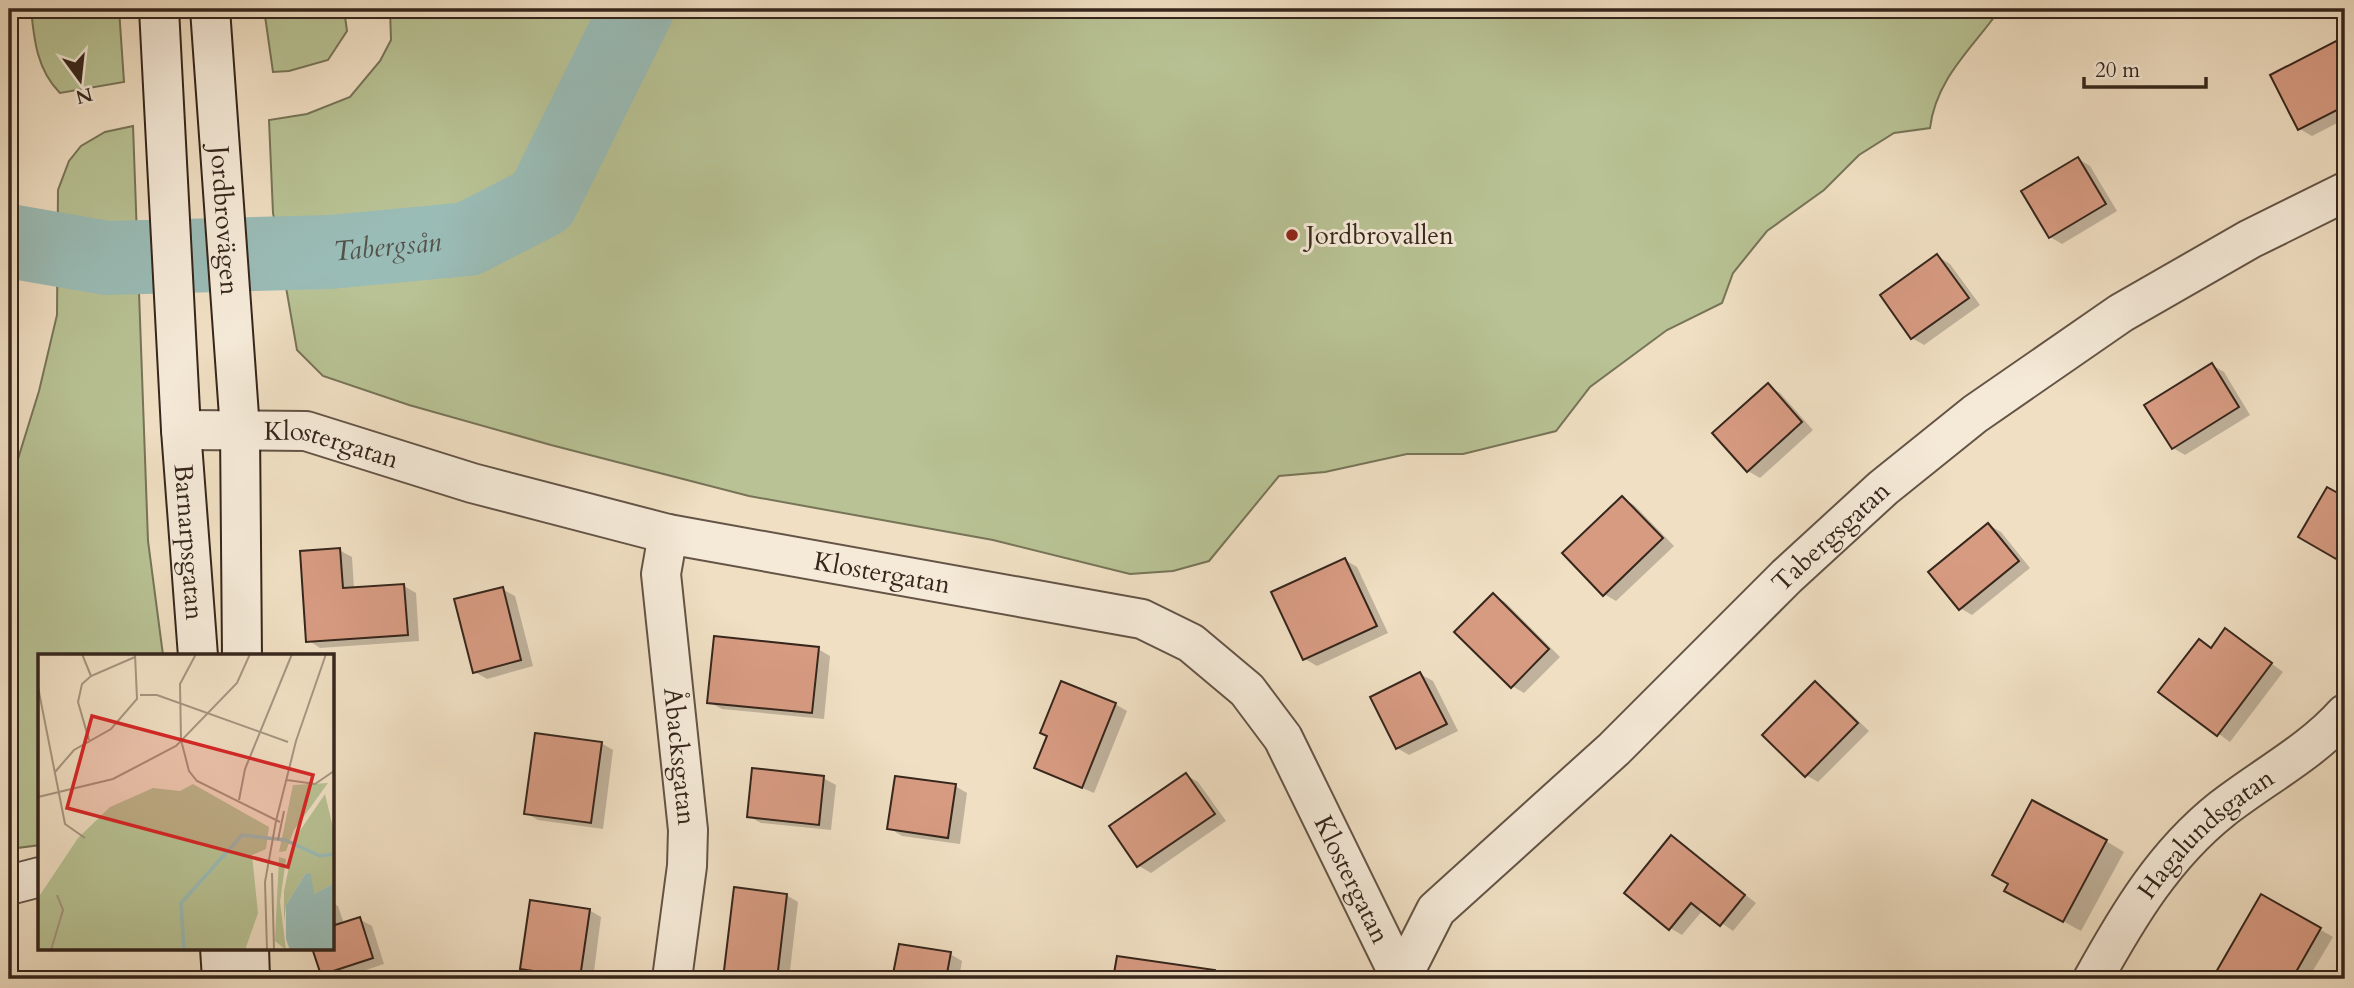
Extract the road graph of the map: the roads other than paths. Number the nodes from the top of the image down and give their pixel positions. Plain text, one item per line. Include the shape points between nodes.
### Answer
1 (159, 9) edge
2 (210, 9) edge
3 (2345, 192) edge
4 (181, 430) junction
5 (240, 430) junction
6 (668, 534) junction
7 (198, 654) edge
8 (242, 654) edge
9 (2339, 737) edge
10 (38, 878) edge
11 (9, 885) edge
12 (220, 950) edge
13 (249, 950) edge
14 (222, 979) edge
15 (250, 979) edge
16 (672, 979) edge
17 (1401, 979) edge
18 (2093, 979) edge

1 - 4 street, Jordbrovägen
2 - 5 street, Jordbrovägen
3 - 17 street, Tabergsgatan via 2250,239 2121,313 1975,414 1883,488 1614,748 1436,910
4 - 5 street, Klostergatan
4 - 7 street, Barnarpsgatan
5 - 6 street, Klostergatan via 306,431 472,483
5 - 8 street, Barnarpsgatan
6 - 16 street, Åbacksgatan via 661,574 688,830
6 - 17 street, Klostergatan via 1142,619 1191,643 1247,690 1283,738
9 - 18 street, Hagalundsgatan via 2221,809 2179,847 2133,906
10 - 11 street
12 - 14 street
13 - 15 street

